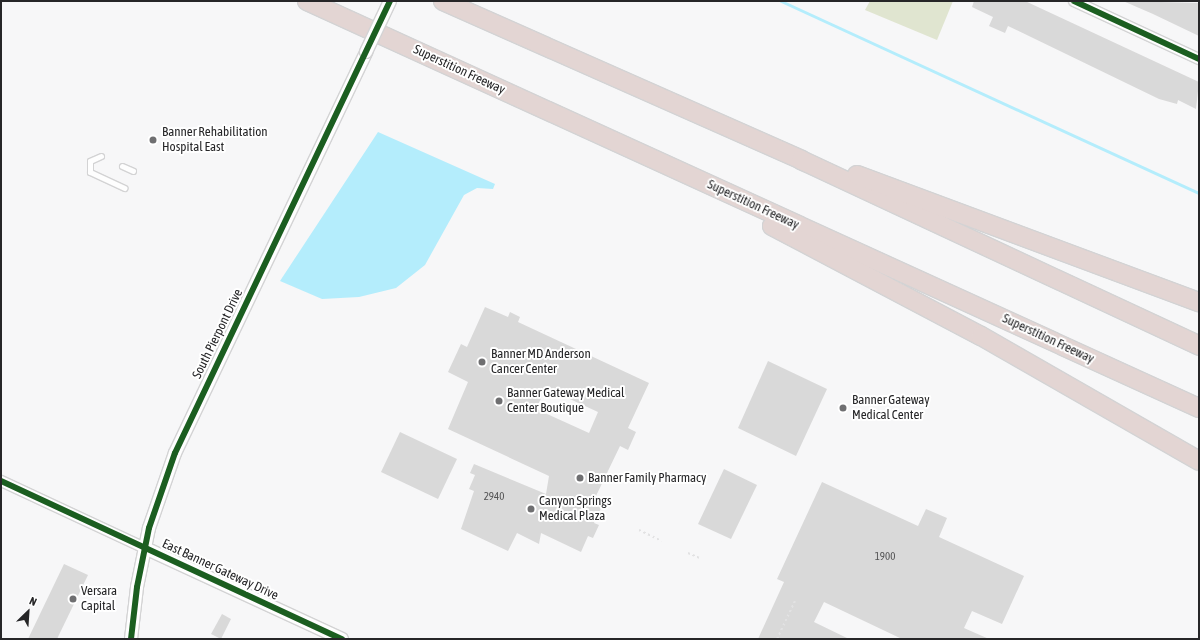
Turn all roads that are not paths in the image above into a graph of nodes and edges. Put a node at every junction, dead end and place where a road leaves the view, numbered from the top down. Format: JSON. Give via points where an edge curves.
{"nodes":[{"id":1,"x":308,"y":1,"type":"edge"},
{"id":2,"x":390,"y":1,"type":"edge"},
{"id":3,"x":443,"y":1,"type":"edge"},
{"id":4,"x":1074,"y":1,"type":"edge"},
{"id":5,"x":1199,"y":60,"type":"edge"},
{"id":6,"x":594,"y":132,"type":"junction"},
{"id":7,"x":101,"y":156,"type":"dead end"},
{"id":8,"x":801,"y":160,"type":"junction"},
{"id":9,"x":122,"y":166,"type":"dead end"},
{"id":10,"x":133,"y":171,"type":"dead end"},
{"id":11,"x":125,"y":188,"type":"dead end"},
{"id":12,"x":1199,"y":302,"type":"edge"},
{"id":13,"x":1199,"y":346,"type":"edge"},
{"id":14,"x":1199,"y":408,"type":"edge"},
{"id":15,"x":1199,"y":461,"type":"edge"},
{"id":16,"x":1,"y":481,"type":"edge"},
{"id":17,"x":145,"y":548,"type":"junction"},
{"id":18,"x":131,"y":639,"type":"edge"},
{"id":19,"x":342,"y":639,"type":"edge"}],
"edges":[{"from":1,"to":6,"type":"highway","name":"Superstition Freeway"},
{"from":2,"to":17,"type":"street","name":"South Pierpont Drive","bridge":true,"via":[[186,428]]},
{"from":3,"to":8,"type":"highway"},
{"from":4,"to":5,"type":"street"},
{"from":6,"to":14,"type":"highway","name":"Superstition Freeway"},
{"from":6,"to":15,"type":"highway","via":[[981,336]]},
{"from":7,"to":11,"type":"lane","via":[[90,161],[90,172]]},
{"from":8,"to":12,"type":"highway","via":[[824,163]]},
{"from":8,"to":13,"type":"highway"},
{"from":9,"to":10,"type":"lane"},
{"from":16,"to":17,"type":"street","name":"East Banner Gateway Drive"},
{"from":17,"to":18,"type":"street","name":"South Pierpont Drive"},
{"from":17,"to":19,"type":"street","name":"East Banner Gateway Drive"}]}
